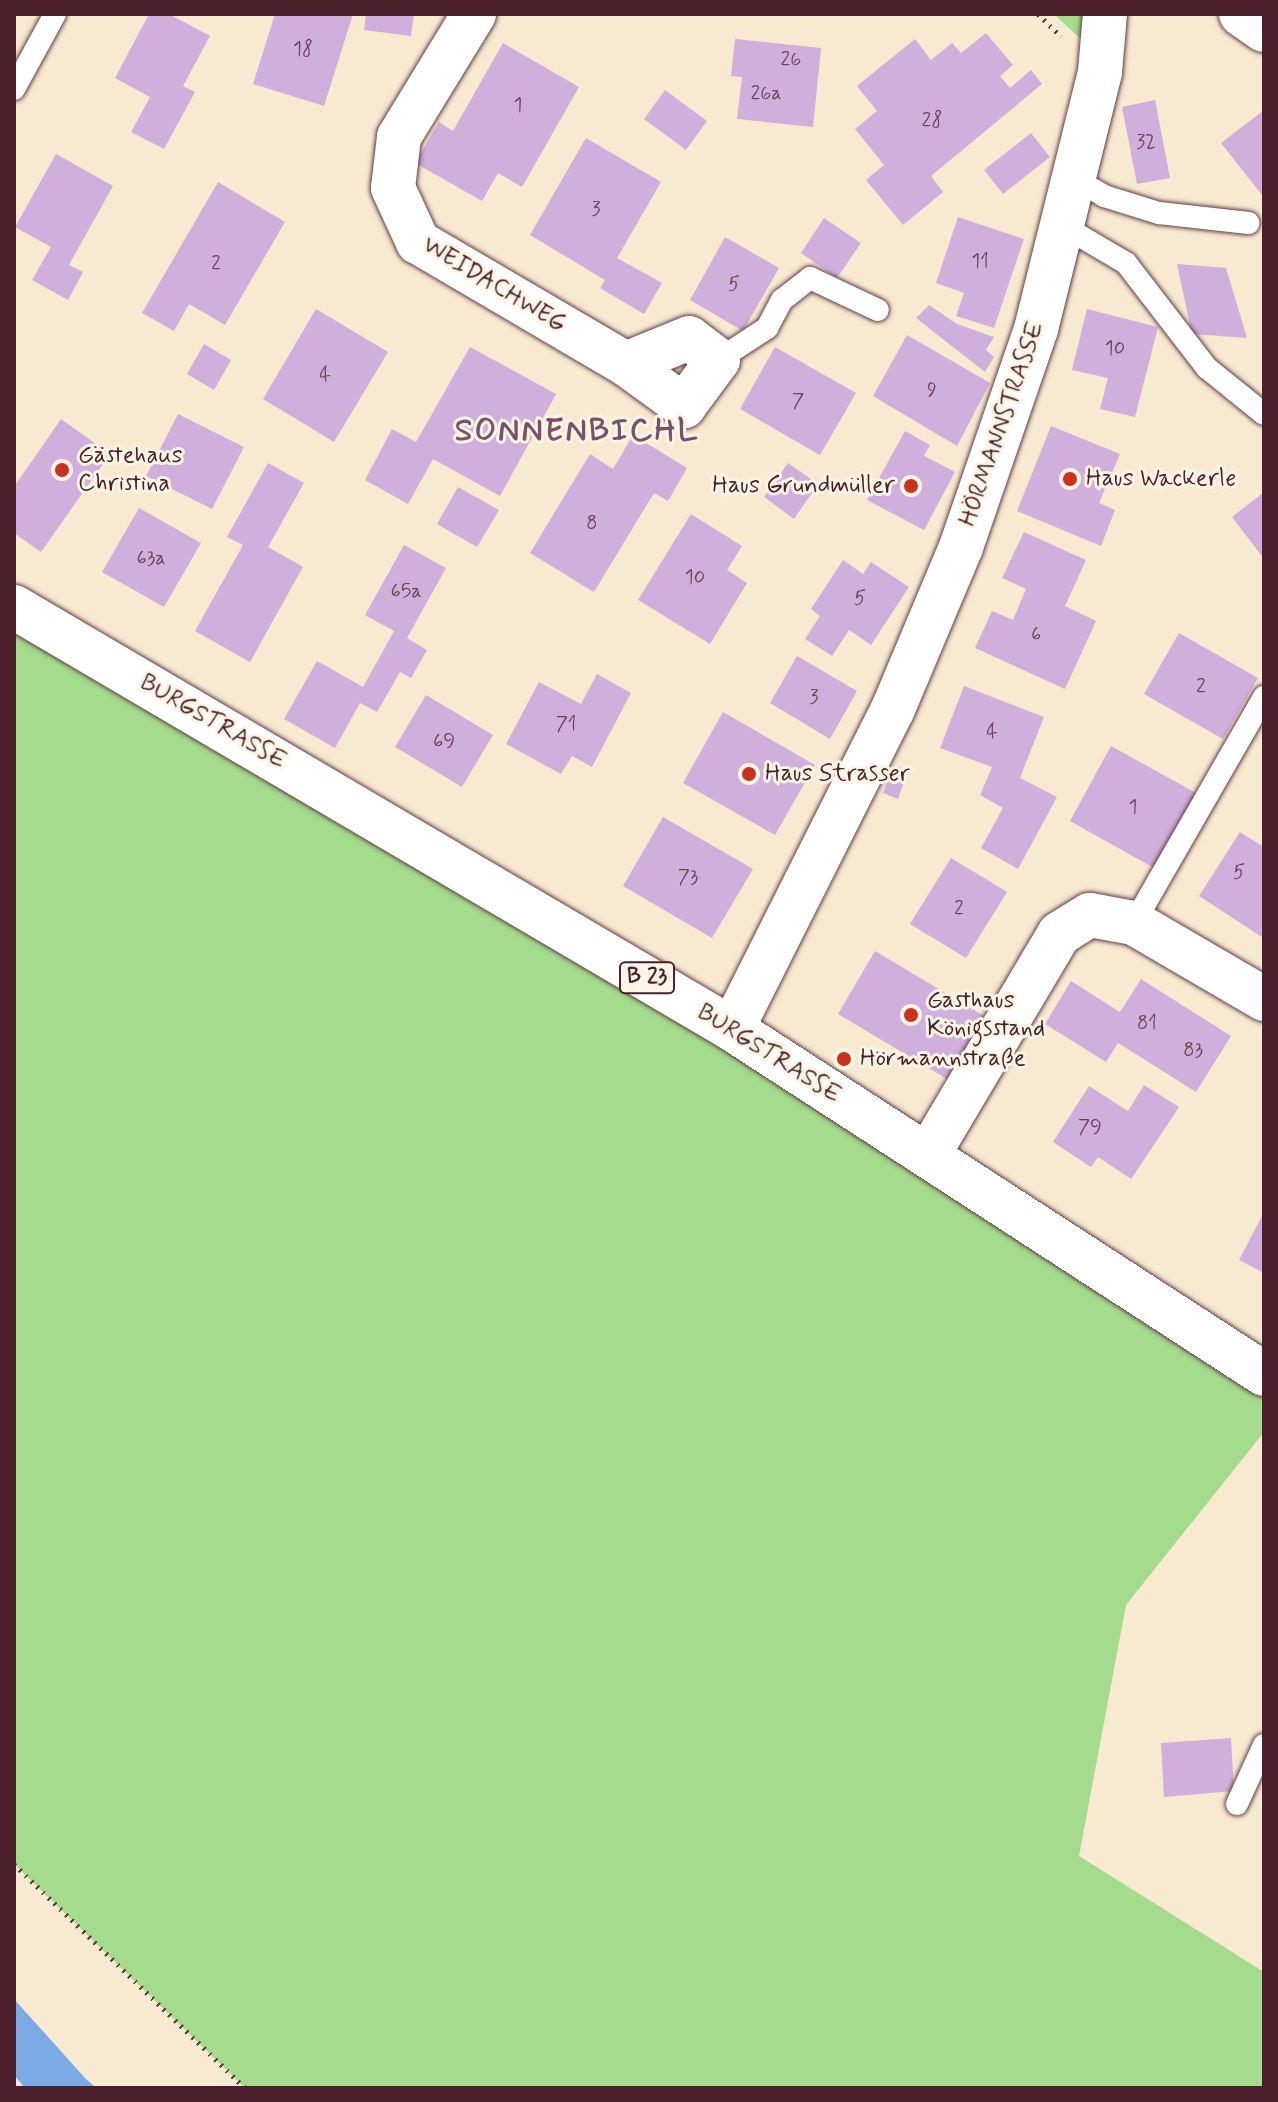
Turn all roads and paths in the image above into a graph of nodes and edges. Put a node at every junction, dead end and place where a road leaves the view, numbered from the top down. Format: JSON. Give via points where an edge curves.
{"nodes":[{"id":1,"x":55,"y":14,"type":"edge"},
{"id":2,"x":474,"y":14,"type":"edge"},
{"id":3,"x":1105,"y":14,"type":"edge"},
{"id":4,"x":1241,"y":14,"type":"edge"},
{"id":5,"x":1264,"y":30,"type":"edge"},
{"id":6,"x":14,"y":89,"type":"edge"},
{"id":7,"x":1075,"y":179,"type":"junction"},
{"id":8,"x":1248,"y":223,"type":"dead end"},
{"id":9,"x":1063,"y":226,"type":"junction"},
{"id":10,"x":878,"y":310,"type":"dead end"},
{"id":11,"x":718,"y":360,"type":"junction"},
{"id":12,"x":626,"y":364,"type":"junction"},
{"id":13,"x":1264,"y":414,"type":"edge"},
{"id":14,"x":14,"y":607,"type":"edge"},
{"id":15,"x":1264,"y":697,"type":"edge"},
{"id":16,"x":1134,"y":923,"type":"junction"},
{"id":17,"x":1261,"y":989,"type":"edge"},
{"id":18,"x":732,"y":1029,"type":"junction"},
{"id":19,"x":928,"y":1155,"type":"junction"},
{"id":20,"x":1264,"y":1374,"type":"edge"},
{"id":21,"x":1264,"y":1745,"type":"edge"},
{"id":22,"x":1237,"y":1804,"type":"dead end"},
{"id":23,"x":14,"y":1864,"type":"edge"},
{"id":24,"x":245,"y":2088,"type":"edge"}],
"edges":[{"from":1,"to":6,"type":"lane"},
{"from":2,"to":12,"type":"street","name":"WEIDACHWEG","via":[[399,137],[393,188],[418,242]]},
{"from":3,"to":7,"type":"street","name":"HÖRMANNSTRASSE","via":[[1108,31]]},
{"from":4,"to":5,"type":"street"},
{"from":7,"to":8,"type":"lane","via":[[1104,196],[1159,213]]},
{"from":7,"to":9,"type":"street","name":"HÖRMANNSTRASSE"},
{"from":9,"to":13,"type":"lane","via":[[1126,263],[1207,368]]},
{"from":9,"to":18,"type":"street","name":"HÖRMANNSTRASSE","via":[[1036,329],[961,547],[893,709]]},
{"from":10,"to":11,"type":"lane","via":[[810,278],[782,300],[767,328]]},
{"from":11,"to":12,"type":"street","via":[[689,338]]},
{"from":11,"to":12,"type":"street","name":"WEIDACHWEG","via":[[684,406]]},
{"from":14,"to":18,"type":"street","name":"BURGSTRASSE","number":"B 23"},
{"from":15,"to":16,"type":"lane"},
{"from":16,"to":17,"type":"street"},
{"from":16,"to":19,"type":"street","via":[[1090,915],[1059,934]]},
{"from":18,"to":19,"type":"street","name":"BURGSTRASSE","number":"B 23"},
{"from":19,"to":20,"type":"street","name":"BURGSTRASSE","number":"B 23"},
{"from":21,"to":22,"type":"lane"},
{"from":23,"to":24,"type":"path"}]}
